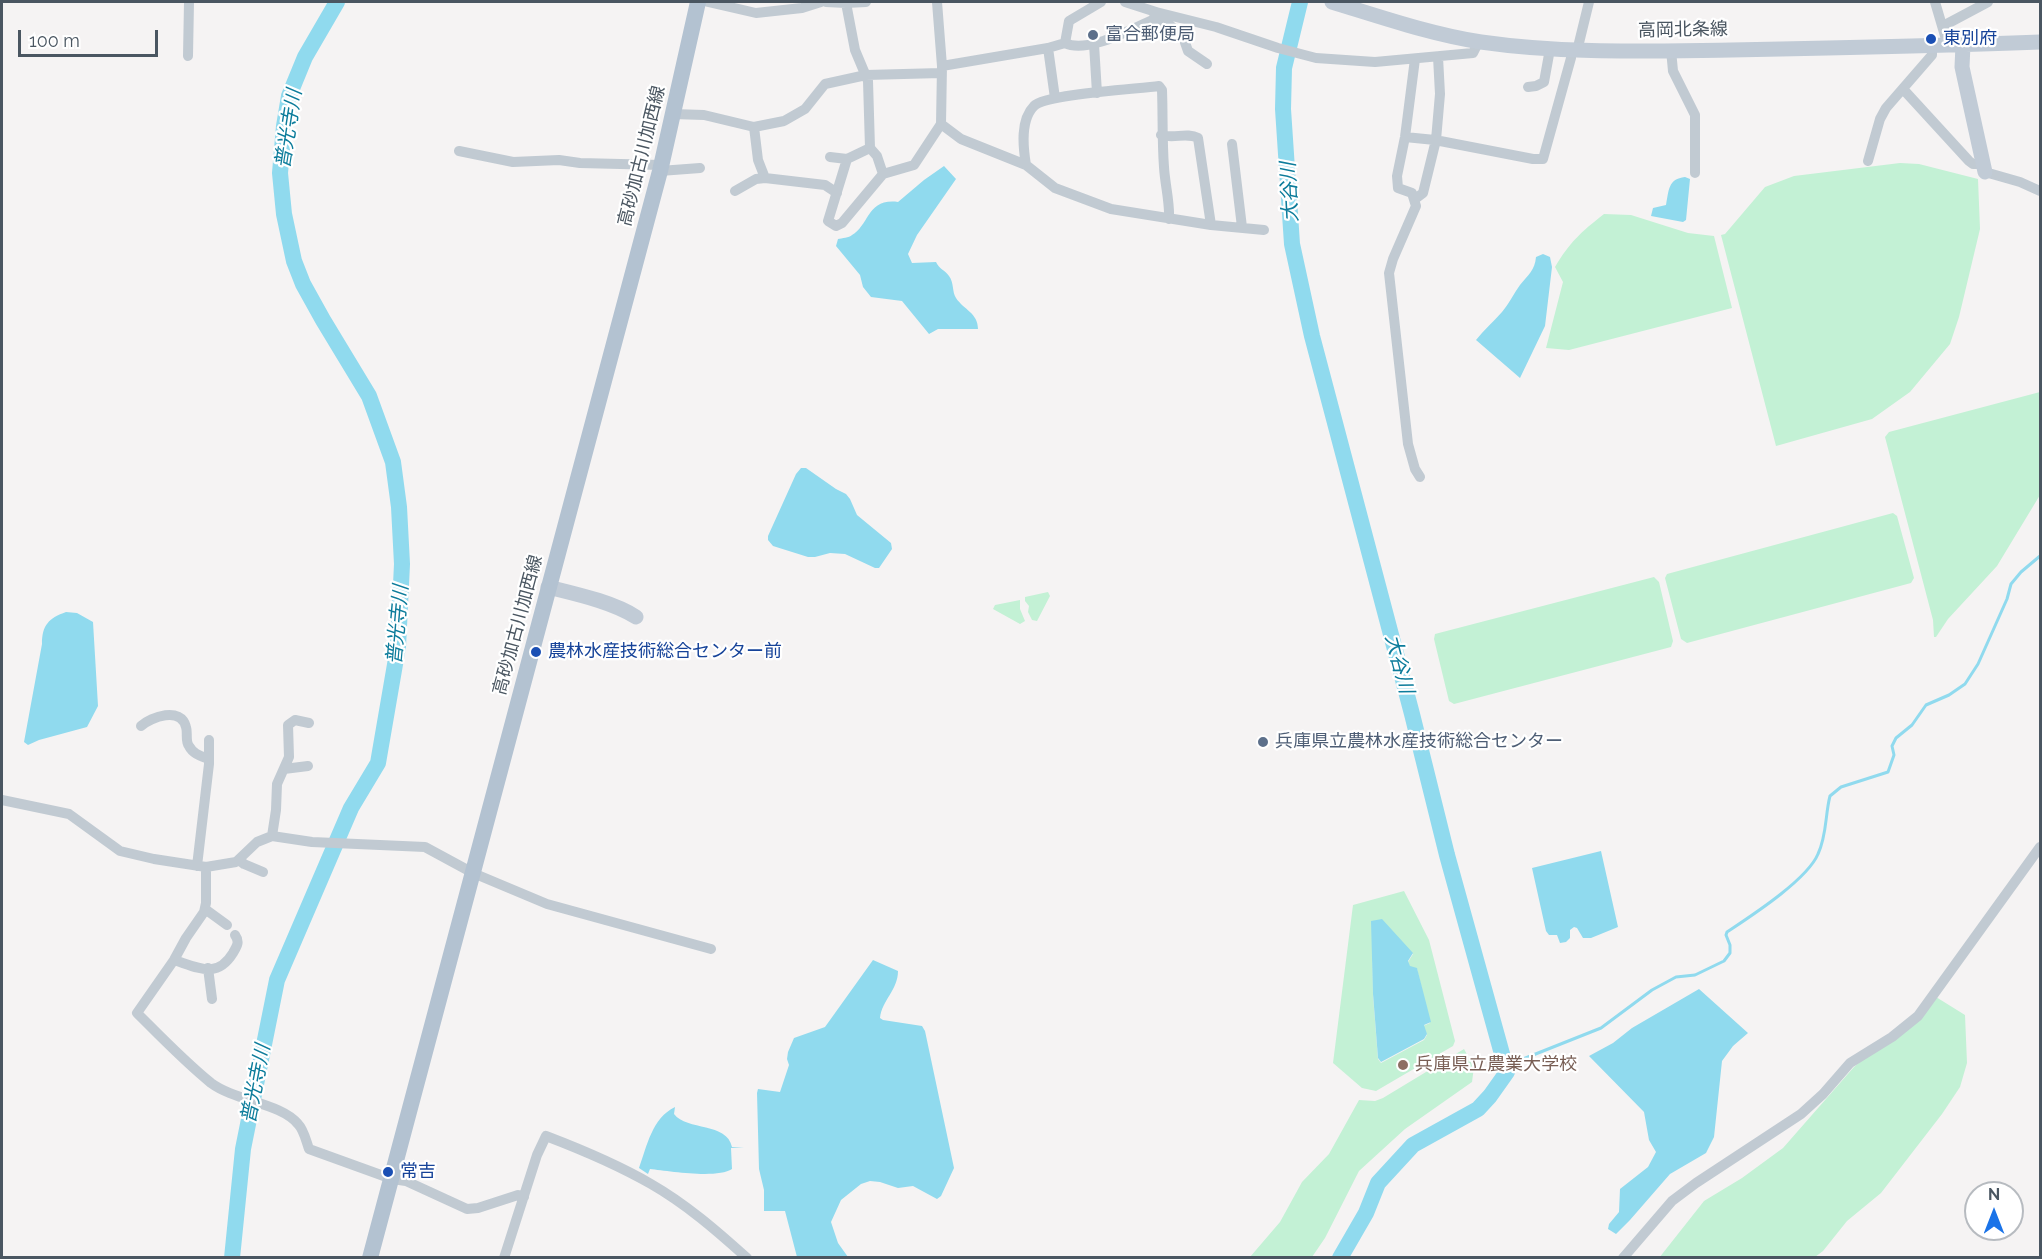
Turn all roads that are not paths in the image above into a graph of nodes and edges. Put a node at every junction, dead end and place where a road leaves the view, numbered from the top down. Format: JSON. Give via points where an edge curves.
{"nodes":[{"id":1,"x":189,"y":2,"type":"edge"},
{"id":2,"x":698,"y":2,"type":"edge"},
{"id":3,"x":708,"y":2,"type":"edge"},
{"id":4,"x":821,"y":2,"type":"edge"},
{"id":5,"x":826,"y":2,"type":"edge"},
{"id":6,"x":866,"y":2,"type":"edge"},
{"id":7,"x":937,"y":2,"type":"edge"},
{"id":8,"x":1101,"y":2,"type":"edge"},
{"id":9,"x":1125,"y":2,"type":"edge"},
{"id":10,"x":1589,"y":2,"type":"edge"},
{"id":11,"x":1935,"y":2,"type":"edge"},
{"id":12,"x":1988,"y":2,"type":"edge"},
{"id":13,"x":846,"y":3,"type":"junction"},
{"id":14,"x":1340,"y":3,"type":"edge"},
{"id":15,"x":1154,"y":16,"type":"junction"},
{"id":16,"x":1942,"y":26,"type":"junction"},
{"id":17,"x":1479,"y":41,"type":"junction"},
{"id":18,"x":2040,"y":42,"type":"edge"},
{"id":19,"x":1065,"y":43,"type":"junction"},
{"id":20,"x":1094,"y":44,"type":"junction"},
{"id":21,"x":1948,"y":46,"type":"junction"},
{"id":22,"x":1048,"y":48,"type":"junction"},
{"id":23,"x":1550,"y":49,"type":"junction"},
{"id":24,"x":1574,"y":50,"type":"junction"},
{"id":25,"x":1671,"y":50,"type":"junction"},
{"id":26,"x":188,"y":56,"type":"dead end"},
{"id":27,"x":1438,"y":57,"type":"junction"},
{"id":28,"x":1415,"y":59,"type":"junction"},
{"id":29,"x":1207,"y":64,"type":"dead end"},
{"id":30,"x":941,"y":70,"type":"junction"},
{"id":31,"x":866,"y":75,"type":"junction"},
{"id":32,"x":1528,"y":87,"type":"dead end"},
{"id":33,"x":1902,"y":89,"type":"junction"},
{"id":34,"x":1097,"y":93,"type":"junction"},
{"id":35,"x":1055,"y":98,"type":"junction"},
{"id":36,"x":673,"y":114,"type":"junction"},
{"id":37,"x":941,"y":124,"type":"junction"},
{"id":38,"x":754,"y":127,"type":"junction"},
{"id":39,"x":1161,"y":135,"type":"junction"},
{"id":40,"x":1405,"y":137,"type":"junction"},
{"id":41,"x":1436,"y":140,"type":"junction"},
{"id":42,"x":1232,"y":144,"type":"dead end"},
{"id":43,"x":870,"y":148,"type":"junction"},
{"id":44,"x":459,"y":151,"type":"dead end"},
{"id":45,"x":830,"y":157,"type":"dead end"},
{"id":46,"x":847,"y":159,"type":"junction"},
{"id":47,"x":1868,"y":161,"type":"dead end"},
{"id":48,"x":1026,"y":165,"type":"junction"},
{"id":49,"x":660,"y":168,"type":"junction"},
{"id":50,"x":700,"y":168,"type":"dead end"},
{"id":51,"x":1984,"y":168,"type":"junction"},
{"id":52,"x":1695,"y":173,"type":"dead end"},
{"id":53,"x":883,"y":174,"type":"junction"},
{"id":54,"x":765,"y":178,"type":"junction"},
{"id":55,"x":735,"y":191,"type":"dead end"},
{"id":56,"x":2040,"y":191,"type":"edge"},
{"id":57,"x":837,"y":194,"type":"junction"},
{"id":58,"x":1415,"y":199,"type":"junction"},
{"id":59,"x":1169,"y":219,"type":"junction"},
{"id":60,"x":1211,"y":225,"type":"junction"},
{"id":61,"x":1242,"y":227,"type":"junction"},
{"id":62,"x":1264,"y":230,"type":"dead end"},
{"id":63,"x":1419,"y":477,"type":"dead end"},
{"id":64,"x":548,"y":587,"type":"junction"},
{"id":65,"x":636,"y":617,"type":"dead end"},
{"id":66,"x":309,"y":723,"type":"dead end"},
{"id":67,"x":141,"y":726,"type":"dead end"},
{"id":68,"x":209,"y":740,"type":"dead end"},
{"id":69,"x":209,"y":759,"type":"junction"},
{"id":70,"x":308,"y":766,"type":"dead end"},
{"id":71,"x":284,"y":769,"type":"junction"},
{"id":72,"x":2,"y":800,"type":"edge"},
{"id":73,"x":272,"y":836,"type":"junction"},
{"id":74,"x":2040,"y":847,"type":"edge"},
{"id":75,"x":239,"y":860,"type":"junction"},
{"id":76,"x":201,"y":866,"type":"junction"},
{"id":77,"x":263,"y":872,"type":"dead end"},
{"id":78,"x":473,"y":873,"type":"junction"},
{"id":79,"x":204,"y":909,"type":"junction"},
{"id":80,"x":227,"y":925,"type":"dead end"},
{"id":81,"x":236,"y":935,"type":"dead end"},
{"id":82,"x":711,"y":949,"type":"dead end"},
{"id":83,"x":174,"y":960,"type":"junction"},
{"id":84,"x":208,"y":968,"type":"junction"},
{"id":85,"x":212,"y":999,"type":"dead end"},
{"id":86,"x":392,"y":1179,"type":"junction"},
{"id":87,"x":524,"y":1197,"type":"junction"},
{"id":88,"x":370,"y":1257,"type":"edge"},
{"id":89,"x":504,"y":1257,"type":"edge"},
{"id":90,"x":747,"y":1257,"type":"edge"},
{"id":91,"x":1623,"y":1257,"type":"edge"}],
"edges":[{"from":1,"to":26,"type":"street"},
{"from":2,"to":36,"type":"main road","name":"高砂加古川加西線"},
{"from":3,"to":4,"type":"street","via":[[756,13]]},
{"from":5,"to":13,"type":"street"},
{"from":6,"to":13,"type":"street"},
{"from":7,"to":30,"type":"street"},
{"from":8,"to":19,"type":"street","via":[[1069,21]]},
{"from":9,"to":15,"type":"street"},
{"from":10,"to":24,"type":"street"},
{"from":11,"to":16,"type":"street"},
{"from":12,"to":16,"type":"street"},
{"from":13,"to":31,"type":"street","via":[[855,50]]},
{"from":14,"to":17,"type":"main road","name":"高岡北条線","via":[[1419,28]]},
{"from":15,"to":20,"type":"street"},
{"from":15,"to":28,"type":"street","via":[[1216,27],[1316,58],[1376,62]]},
{"from":15,"to":29,"type":"street","via":[[1182,34],[1188,51]]},
{"from":16,"to":21,"type":"street"},
{"from":17,"to":23,"type":"main road","name":"高岡北条線"},
{"from":17,"to":27,"type":"street","via":[[1473,53]]},
{"from":18,"to":21,"type":"main road","name":"高岡北条線"},
{"from":19,"to":20,"type":"street"},
{"from":19,"to":22,"type":"street"},
{"from":20,"to":34,"type":"street"},
{"from":21,"to":25,"type":"main road","name":"高岡北条線"},
{"from":21,"to":33,"type":"street","via":[[1932,55]]},
{"from":21,"to":51,"type":"main road","via":[[1962,67]]},
{"from":22,"to":30,"type":"street"},
{"from":22,"to":35,"type":"street"},
{"from":23,"to":24,"type":"main road","name":"高岡北条線"},
{"from":23,"to":32,"type":"street","via":[[1544,82]]},
{"from":24,"to":25,"type":"main road","name":"高岡北条線"},
{"from":24,"to":41,"type":"street","via":[[1543,159]]},
{"from":25,"to":52,"type":"street","via":[[1673,71],[1695,115]]},
{"from":27,"to":28,"type":"street"},
{"from":27,"to":41,"type":"street"},
{"from":28,"to":40,"type":"street"},
{"from":30,"to":31,"type":"street"},
{"from":30,"to":37,"type":"street"},
{"from":31,"to":38,"type":"street","via":[[825,84],[805,109],[784,121]]},
{"from":31,"to":43,"type":"street"},
{"from":33,"to":47,"type":"street","via":[[1886,108]]},
{"from":33,"to":51,"type":"street","via":[[1973,164]]},
{"from":34,"to":35,"type":"street"},
{"from":34,"to":39,"type":"street","via":[[1159,86]]},
{"from":35,"to":48,"type":"street","via":[[1035,104],[1028,114],[1023,146]]},
{"from":36,"to":38,"type":"street","via":[[704,115]]},
{"from":36,"to":49,"type":"main road","name":"高砂加古川加西線"},
{"from":37,"to":48,"type":"street","via":[[961,139]]},
{"from":37,"to":53,"type":"street","via":[[914,165]]},
{"from":38,"to":54,"type":"street","via":[[758,160]]},
{"from":39,"to":59,"type":"street"},
{"from":39,"to":60,"type":"street","via":[[1170,138],[1192,134],[1198,138]]},
{"from":40,"to":41,"type":"street"},
{"from":40,"to":58,"type":"street","via":[[1398,188]]},
{"from":41,"to":58,"type":"street","via":[[1423,193]]},
{"from":42,"to":61,"type":"street"},
{"from":43,"to":46,"type":"street"},
{"from":43,"to":53,"type":"street"},
{"from":44,"to":49,"type":"street","via":[[513,162],[560,160]]},
{"from":45,"to":46,"type":"street"},
{"from":46,"to":57,"type":"street"},
{"from":48,"to":59,"type":"street","via":[[1055,188],[1111,209]]},
{"from":49,"to":50,"type":"street"},
{"from":49,"to":64,"type":"main road","name":"高砂加古川加西線"},
{"from":51,"to":56,"type":"street"},
{"from":53,"to":57,"type":"street","via":[[836,226],[828,221]]},
{"from":54,"to":55,"type":"street"},
{"from":54,"to":57,"type":"street","via":[[825,185]]},
{"from":58,"to":63,"type":"street","via":[[1416,206],[1389,273],[1408,444]]},
{"from":59,"to":60,"type":"street"},
{"from":60,"to":61,"type":"street"},
{"from":61,"to":62,"type":"street"},
{"from":64,"to":65,"type":"main road"},
{"from":64,"to":78,"type":"main road","name":"高砂加古川加西線"},
{"from":66,"to":71,"type":"street","via":[[295,720],[288,725],[289,757]]},
{"from":67,"to":69,"type":"street","via":[[160,716],[180,718],[186,726],[188,745],[196,754]]},
{"from":68,"to":69,"type":"street"},
{"from":69,"to":76,"type":"street"},
{"from":70,"to":71,"type":"street"},
{"from":71,"to":73,"type":"street","via":[[277,784]]},
{"from":72,"to":76,"type":"street","via":[[69,814],[120,851]]},
{"from":73,"to":75,"type":"street","via":[[257,842]]},
{"from":73,"to":78,"type":"street","via":[[425,847]]},
{"from":74,"to":91,"type":"street","via":[[1918,1016],[1850,1064],[1801,1114],[1672,1201]]},
{"from":75,"to":76,"type":"street"},
{"from":75,"to":77,"type":"street"},
{"from":76,"to":79,"type":"street"},
{"from":78,"to":82,"type":"street","via":[[547,904]]},
{"from":78,"to":86,"type":"main road","name":"高砂加古川加西線"},
{"from":79,"to":80,"type":"street"},
{"from":79,"to":83,"type":"street"},
{"from":81,"to":84,"type":"street","via":[[238,944],[226,964]]},
{"from":83,"to":84,"type":"street"},
{"from":83,"to":86,"type":"street","via":[[137,1014],[213,1085],[290,1116],[300,1125],[309,1149]]},
{"from":84,"to":85,"type":"street"},
{"from":86,"to":87,"type":"street","via":[[406,1181],[467,1209],[518,1195]]},
{"from":86,"to":88,"type":"main road","name":"高砂加古川加西線"},
{"from":87,"to":89,"type":"street"},
{"from":87,"to":90,"type":"street","via":[[546,1136],[652,1184],[708,1223]]}]}
